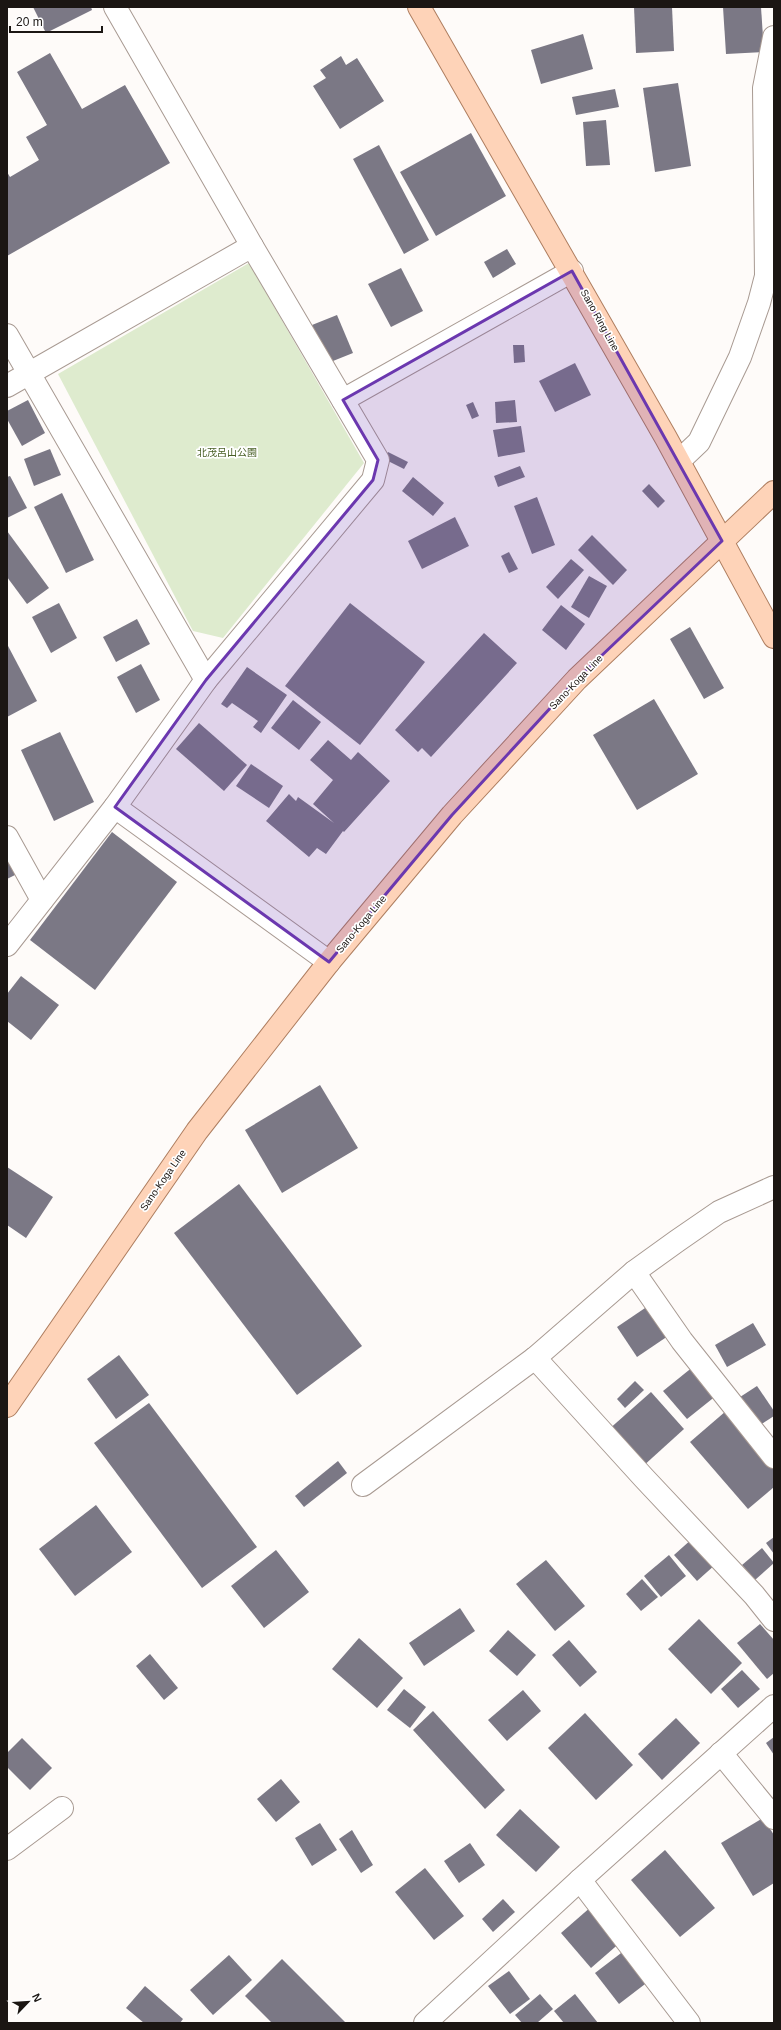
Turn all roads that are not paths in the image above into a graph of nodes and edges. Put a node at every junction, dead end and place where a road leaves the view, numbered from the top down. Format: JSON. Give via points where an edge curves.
{"nodes":[{"id":1,"x":115,"y":7,"type":"edge"},
{"id":2,"x":419,"y":7,"type":"edge"},
{"id":3,"x":774,"y":37,"type":"edge"},
{"id":4,"x":252,"y":246,"type":"junction"},
{"id":5,"x":769,"y":251,"type":"edge"},
{"id":6,"x":572,"y":271,"type":"junction"},
{"id":7,"x":7,"y":334,"type":"edge"},
{"id":8,"x":29,"y":373,"type":"junction"},
{"id":9,"x":7,"y":386,"type":"edge"},
{"id":10,"x":342,"y":400,"type":"junction"},
{"id":11,"x":679,"y":461,"type":"junction"},
{"id":12,"x":774,"y":492,"type":"edge"},
{"id":13,"x":722,"y":541,"type":"junction"},
{"id":14,"x":774,"y":637,"type":"edge"},
{"id":15,"x":206,"y":680,"type":"junction"},
{"id":16,"x":115,"y":808,"type":"junction"},
{"id":17,"x":7,"y":837,"type":"edge"},
{"id":18,"x":42,"y":900,"type":"junction"},
{"id":19,"x":7,"y":945,"type":"edge"},
{"id":20,"x":328,"y":962,"type":"junction"},
{"id":21,"x":774,"y":1187,"type":"edge"},
{"id":22,"x":634,"y":1272,"type":"junction"},
{"id":23,"x":535,"y":1358,"type":"junction"},
{"id":24,"x":7,"y":1406,"type":"edge"},
{"id":25,"x":774,"y":1457,"type":"edge"},
{"id":26,"x":363,"y":1485,"type":"dead end"},
{"id":27,"x":774,"y":1620,"type":"edge"},
{"id":28,"x":774,"y":1706,"type":"edge"},
{"id":29,"x":721,"y":1753,"type":"junction"},
{"id":30,"x":62,"y":1808,"type":"dead end"},
{"id":31,"x":774,"y":1818,"type":"edge"},
{"id":32,"x":7,"y":1849,"type":"edge"},
{"id":33,"x":580,"y":1880,"type":"junction"},
{"id":34,"x":425,"y":2023,"type":"edge"},
{"id":35,"x":689,"y":2023,"type":"edge"}],
"edges":[{"from":1,"to":4,"type":"street"},
{"from":2,"to":6,"type":"main road","name":"Sano Ring Line"},
{"from":3,"to":5,"type":"street","via":[[764,88]]},
{"from":4,"to":8,"type":"street"},
{"from":4,"to":10,"type":"street"},
{"from":5,"to":11,"type":"street","via":[[759,303],[740,357],[699,442]]},
{"from":6,"to":10,"type":"street"},
{"from":6,"to":11,"type":"main road","name":"Sano Ring Line"},
{"from":7,"to":8,"type":"street"},
{"from":8,"to":9,"type":"street"},
{"from":8,"to":15,"type":"street"},
{"from":10,"to":15,"type":"street","via":[[378,460],[373,480]]},
{"from":11,"to":13,"type":"main road","name":"Sano Ring Line"},
{"from":12,"to":13,"type":"main road","name":"Sano-Koga Line"},
{"from":13,"to":14,"type":"main road","name":"Sano Ring Line"},
{"from":13,"to":20,"type":"main road","name":"Sano-Koga Line","via":[[577,679],[452,815]]},
{"from":15,"to":16,"type":"street"},
{"from":16,"to":18,"type":"street"},
{"from":16,"to":20,"type":"street"},
{"from":17,"to":18,"type":"street"},
{"from":18,"to":19,"type":"street"},
{"from":20,"to":24,"type":"main road","name":"Sano-Koga Line","via":[[197,1132]]},
{"from":21,"to":22,"type":"street","via":[[719,1212]]},
{"from":22,"to":23,"type":"street"},
{"from":22,"to":25,"type":"street","via":[[682,1341]]},
{"from":23,"to":26,"type":"street"},
{"from":23,"to":27,"type":"street","via":[[754,1595]]},
{"from":28,"to":29,"type":"street"},
{"from":29,"to":31,"type":"street"},
{"from":29,"to":33,"type":"street"},
{"from":30,"to":32,"type":"street"},
{"from":33,"to":34,"type":"street"},
{"from":33,"to":35,"type":"street"}]}
